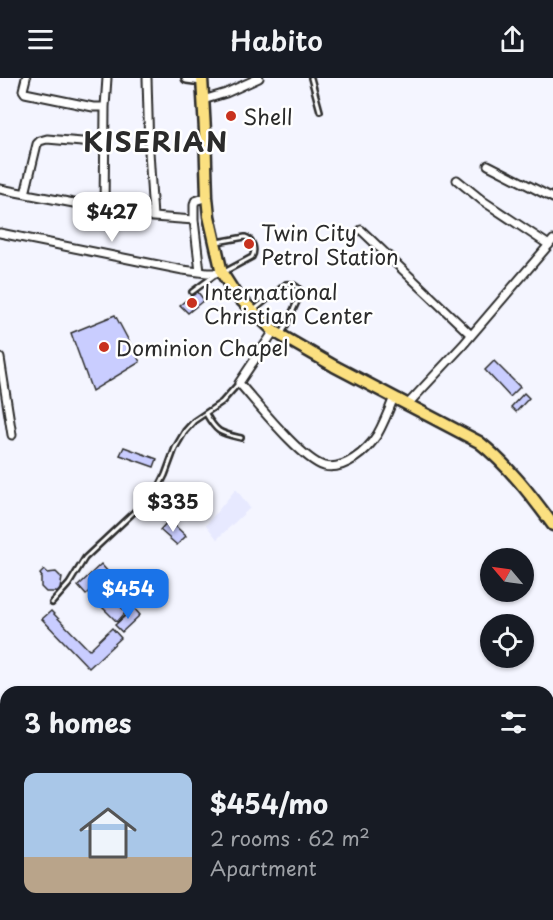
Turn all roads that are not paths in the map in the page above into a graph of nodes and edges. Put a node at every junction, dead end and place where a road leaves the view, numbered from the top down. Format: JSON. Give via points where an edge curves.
{"nodes":[{"id":1,"x":26,"y":78,"type":"edge"},
{"id":2,"x":107,"y":78,"type":"edge"},
{"id":3,"x":147,"y":78,"type":"edge"},
{"id":4,"x":187,"y":78,"type":"edge"},
{"id":5,"x":259,"y":78,"type":"edge"},
{"id":6,"x":311,"y":78,"type":"edge"},
{"id":7,"x":202,"y":79,"type":"edge"},
{"id":8,"x":203,"y":100,"type":"junction"},
{"id":9,"x":105,"y":107,"type":"junction"},
{"id":10,"x":320,"y":111,"type":"dead end"},
{"id":11,"x":105,"y":144,"type":"junction"},
{"id":12,"x":488,"y":165,"type":"dead end"},
{"id":13,"x":457,"y":180,"type":"dead end"},
{"id":14,"x":0,"y":189,"type":"edge"},
{"id":15,"x":25,"y":194,"type":"junction"},
{"id":16,"x":207,"y":197,"type":"junction"},
{"id":17,"x":553,"y":198,"type":"edge"},
{"id":18,"x":104,"y":209,"type":"junction"},
{"id":19,"x":153,"y":218,"type":"junction"},
{"id":20,"x":194,"y":220,"type":"junction"},
{"id":21,"x":361,"y":230,"type":"dead end"},
{"id":22,"x":0,"y":232,"type":"edge"},
{"id":23,"x":215,"y":242,"type":"junction"},
{"id":24,"x":551,"y":243,"type":"edge"},
{"id":25,"x":200,"y":272,"type":"junction"},
{"id":26,"x":219,"y":273,"type":"junction"},
{"id":27,"x":192,"y":292,"type":"dead end"},
{"id":28,"x":253,"y":311,"type":"junction"},
{"id":29,"x":278,"y":333,"type":"junction"},
{"id":30,"x":471,"y":335,"type":"junction"},
{"id":31,"x":0,"y":358,"type":"edge"},
{"id":32,"x":239,"y":383,"type":"junction"},
{"id":33,"x":394,"y":398,"type":"junction"},
{"id":34,"x":407,"y":405,"type":"junction"},
{"id":35,"x":206,"y":414,"type":"junction"},
{"id":36,"x":12,"y":435,"type":"dead end"},
{"id":37,"x":241,"y":438,"type":"dead end"},
{"id":38,"x":553,"y":525,"type":"edge"},
{"id":39,"x":52,"y":603,"type":"dead end"}],
"edges":[{"from":1,"to":9,"type":"street","via":[[25,93]]},
{"from":2,"to":9,"type":"street"},
{"from":3,"to":19,"type":"street"},
{"from":4,"to":7,"type":"main road"},
{"from":5,"to":8,"type":"street"},
{"from":6,"to":10,"type":"lane"},
{"from":7,"to":8,"type":"highway"},
{"from":8,"to":16,"type":"highway"},
{"from":9,"to":11,"type":"street"},
{"from":11,"to":15,"type":"street","via":[[40,141]]},
{"from":11,"to":18,"type":"street"},
{"from":12,"to":17,"type":"street"},
{"from":13,"to":24,"type":"street","via":[[491,207]]},
{"from":14,"to":15,"type":"street"},
{"from":15,"to":18,"type":"street"},
{"from":16,"to":20,"type":"street","via":[[194,203]]},
{"from":16,"to":23,"type":"highway"},
{"from":18,"to":19,"type":"street"},
{"from":19,"to":20,"type":"street"},
{"from":20,"to":25,"type":"street"},
{"from":21,"to":30,"type":"street"},
{"from":22,"to":25,"type":"street"},
{"from":23,"to":26,"type":"highway"},
{"from":23,"to":26,"type":"lane","via":[[246,237],[254,251],[252,257]]},
{"from":24,"to":30,"type":"street"},
{"from":25,"to":26,"type":"street"},
{"from":26,"to":27,"type":"lane"},
{"from":26,"to":28,"type":"highway"},
{"from":28,"to":29,"type":"highway"},
{"from":28,"to":29,"type":"lane","via":[[286,284],[297,287],[301,293]]},
{"from":29,"to":32,"type":"street"},
{"from":29,"to":33,"type":"highway"},
{"from":30,"to":34,"type":"street"},
{"from":31,"to":36,"type":"street"},
{"from":32,"to":33,"type":"street","via":[[309,457],[334,467],[348,463],[375,438]]},
{"from":32,"to":35,"type":"lane"},
{"from":33,"to":34,"type":"highway"},
{"from":34,"to":38,"type":"highway","via":[[479,442]]},
{"from":35,"to":37,"type":"lane","via":[[220,433]]},
{"from":35,"to":39,"type":"lane","via":[[185,431],[160,485],[85,558]]}]}
